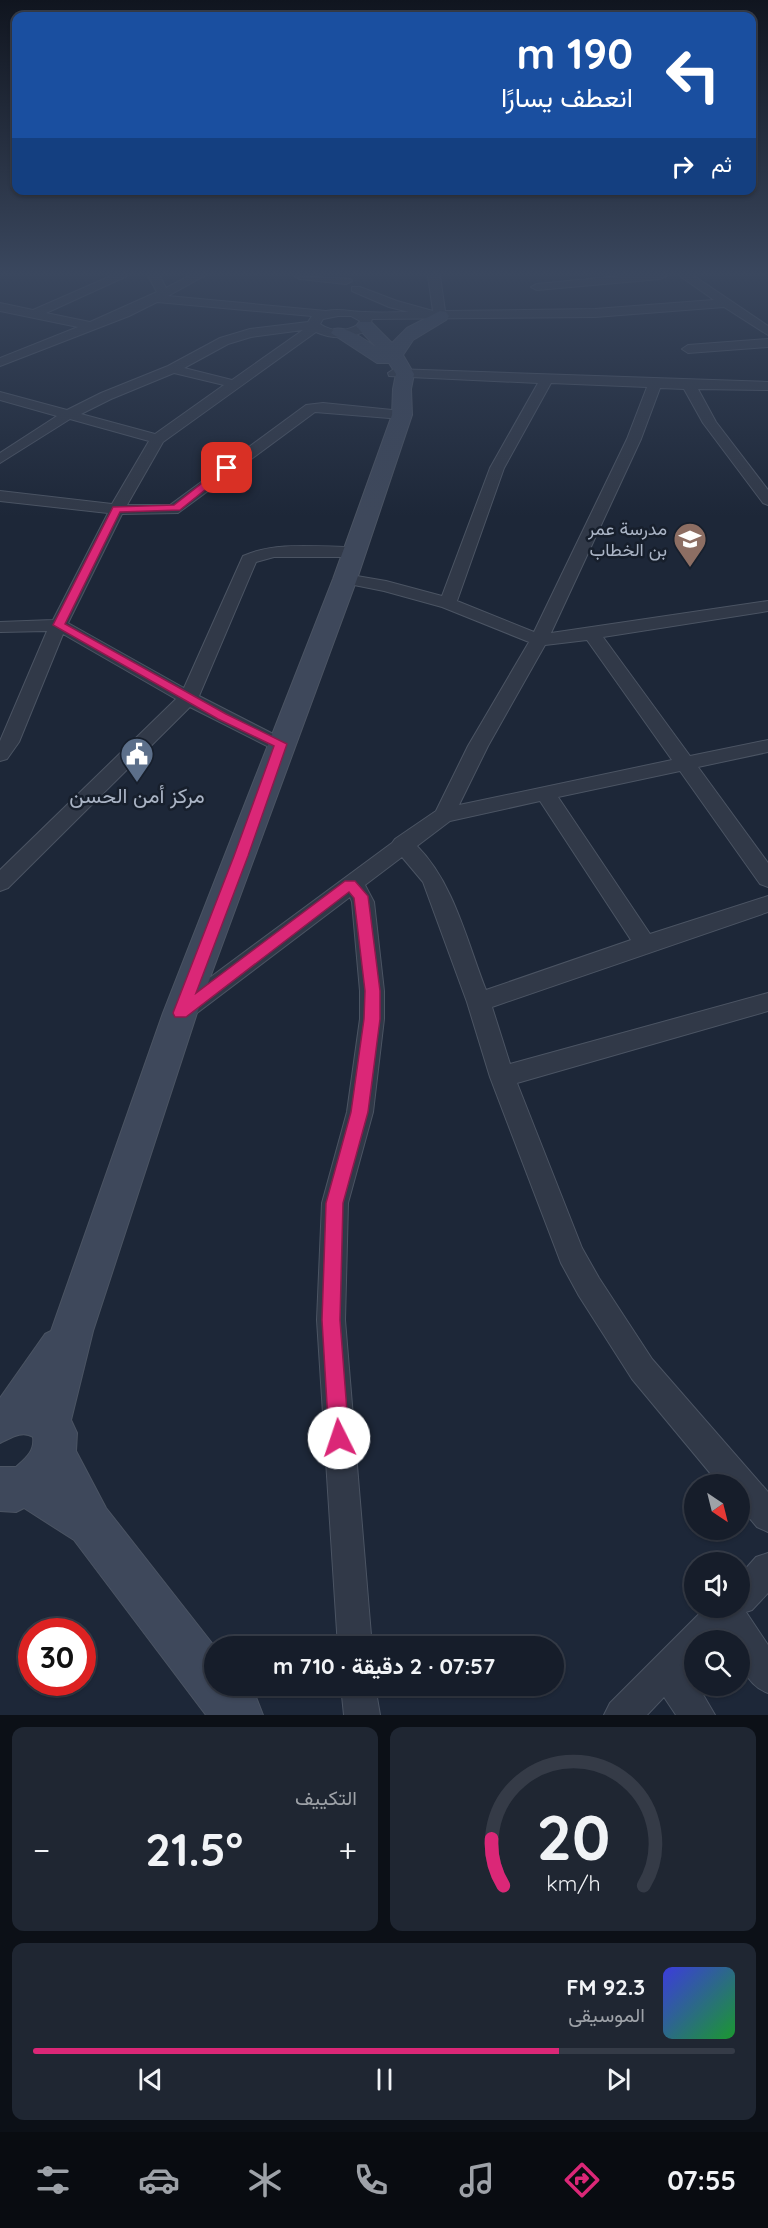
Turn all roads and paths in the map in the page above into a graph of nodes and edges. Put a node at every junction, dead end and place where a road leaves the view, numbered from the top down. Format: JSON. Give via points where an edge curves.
{"nodes":[{"id":1,"x":15,"y":356,"type":"edge"},
{"id":2,"x":196,"y":356,"type":"edge"},
{"id":3,"x":275,"y":356,"type":"edge"},
{"id":4,"x":378,"y":356,"type":"edge"},
{"id":5,"x":385,"y":356,"type":"edge"},
{"id":6,"x":397,"y":356,"type":"edge"},
{"id":7,"x":0,"y":362,"type":"edge"},
{"id":8,"x":173,"y":369,"type":"junction"},
{"id":9,"x":548,"y":378,"type":"junction"},
{"id":10,"x":400,"y":381,"type":"junction"},
{"id":11,"x":234,"y":384,"type":"junction"},
{"id":12,"x":655,"y":384,"type":"junction"},
{"id":13,"x":689,"y":385,"type":"junction"},
{"id":14,"x":768,"y":386,"type":"edge"},
{"id":15,"x":0,"y":396,"type":"edge"},
{"id":16,"x":66,"y":416,"type":"junction"},
{"id":17,"x":157,"y":439,"type":"junction"},
{"id":18,"x":0,"y":459,"type":"edge"},
{"id":19,"x":0,"y":496,"type":"edge"},
{"id":20,"x":768,"y":500,"type":"edge"},
{"id":21,"x":117,"y":509,"type":"junction"},
{"id":22,"x":350,"y":566,"type":"junction"},
{"id":23,"x":448,"y":603,"type":"junction"},
{"id":24,"x":768,"y":606,"type":"edge"},
{"id":25,"x":59,"y":625,"type":"junction"},
{"id":26,"x":0,"y":627,"type":"edge"},
{"id":27,"x":592,"y":634,"type":"junction"},
{"id":28,"x":539,"y":639,"type":"junction"},
{"id":29,"x":189,"y":697,"type":"junction"},
{"id":30,"x":280,"y":744,"type":"junction"},
{"id":31,"x":768,"y":746,"type":"edge"},
{"id":32,"x":0,"y":755,"type":"edge"},
{"id":33,"x":684,"y":763,"type":"junction"},
{"id":34,"x":544,"y":792,"type":"junction"},
{"id":35,"x":444,"y":815,"type":"junction"},
{"id":36,"x":402,"y":844,"type":"junction"},
{"id":37,"x":768,"y":879,"type":"edge"},
{"id":38,"x":0,"y":883,"type":"edge"},
{"id":39,"x":350,"y":884,"type":"junction"},
{"id":40,"x":768,"y":904,"type":"edge"},
{"id":41,"x":645,"y":944,"type":"junction"},
{"id":42,"x":479,"y":1002,"type":"junction"},
{"id":43,"x":768,"y":1002,"type":"edge"},
{"id":44,"x":180,"y":1013,"type":"junction"},
{"id":45,"x":502,"y":1077,"type":"junction"},
{"id":46,"x":25,"y":1447,"type":"edge"},
{"id":47,"x":768,"y":1516,"type":"edge"},
{"id":48,"x":768,"y":1569,"type":"edge"},
{"id":49,"x":750,"y":1588,"type":"edge"},
{"id":50,"x":720,"y":1618,"type":"edge"},
{"id":51,"x":738,"y":1618,"type":"edge"},
{"id":52,"x":707,"y":1630,"type":"edge"},
{"id":53,"x":354,"y":1636,"type":"edge"},
{"id":54,"x":684,"y":1653,"type":"edge"},
{"id":55,"x":666,"y":1670,"type":"junction"},
{"id":56,"x":204,"y":1672,"type":"edge"},
{"id":57,"x":768,"y":1676,"type":"edge"},
{"id":58,"x":223,"y":1696,"type":"edge"},
{"id":59,"x":359,"y":1696,"type":"edge"},
{"id":60,"x":238,"y":1715,"type":"edge"},
{"id":61,"x":362,"y":1715,"type":"edge"},
{"id":62,"x":622,"y":1715,"type":"edge"},
{"id":63,"x":697,"y":1715,"type":"edge"}],
"edges":[{"from":1,"to":7,"type":"street"},
{"from":2,"to":8,"type":"street"},
{"from":3,"to":11,"type":"street"},
{"from":4,"to":10,"type":"street"},
{"from":5,"to":10,"type":"street"},
{"from":6,"to":10,"type":"street"},
{"from":8,"to":11,"type":"street"},
{"from":8,"to":16,"type":"street"},
{"from":9,"to":10,"type":"street"},
{"from":9,"to":12,"type":"street"},
{"from":9,"to":23,"type":"street","via":[[497,468]]},
{"from":10,"to":21,"type":"street","via":[[314,407],[177,508]]},
{"from":10,"to":22,"type":"street"},
{"from":11,"to":17,"type":"street"},
{"from":12,"to":13,"type":"street"},
{"from":12,"to":28,"type":"street","via":[[634,439]]},
{"from":13,"to":14,"type":"street"},
{"from":13,"to":20,"type":"street","via":[[719,437]]},
{"from":15,"to":16,"type":"street"},
{"from":16,"to":17,"type":"street"},
{"from":16,"to":18,"type":"street"},
{"from":17,"to":21,"type":"street"},
{"from":19,"to":21,"type":"street"},
{"from":21,"to":25,"type":"street"},
{"from":22,"to":23,"type":"street","via":[[386,586]]},
{"from":22,"to":29,"type":"street","via":[[274,552],[249,559]]},
{"from":22,"to":30,"type":"street"},
{"from":23,"to":28,"type":"street"},
{"from":24,"to":27,"type":"street"},
{"from":25,"to":26,"type":"street"},
{"from":25,"to":29,"type":"street"},
{"from":25,"to":32,"type":"street"},
{"from":27,"to":28,"type":"street"},
{"from":27,"to":33,"type":"street"},
{"from":28,"to":35,"type":"street"},
{"from":29,"to":30,"type":"street"},
{"from":29,"to":38,"type":"street"},
{"from":30,"to":44,"type":"street"},
{"from":31,"to":33,"type":"street"},
{"from":33,"to":34,"type":"street"},
{"from":33,"to":37,"type":"street"},
{"from":34,"to":35,"type":"street"},
{"from":34,"to":41,"type":"street"},
{"from":35,"to":36,"type":"street"},
{"from":36,"to":39,"type":"street"},
{"from":36,"to":42,"type":"street","via":[[433,880]]},
{"from":39,"to":44,"type":"street"},
{"from":39,"to":53,"type":"street","via":[[363,902],[372,1019],[360,1112],[335,1203],[331,1320]]},
{"from":40,"to":41,"type":"street"},
{"from":41,"to":42,"type":"street"},
{"from":42,"to":45,"type":"street"},
{"from":43,"to":45,"type":"street"},
{"from":44,"to":46,"type":"street","via":[[72,1331]]},
{"from":45,"to":47,"type":"street","via":[[571,1254],[589,1287],[642,1369]]},
{"from":46,"to":56,"type":"street"},
{"from":48,"to":49,"type":"street"},
{"from":50,"to":52,"type":"street"},
{"from":51,"to":57,"type":"street"},
{"from":54,"to":55,"type":"street"},
{"from":55,"to":62,"type":"street"},
{"from":55,"to":63,"type":"street"},
{"from":58,"to":60,"type":"street"},
{"from":59,"to":61,"type":"street"}]}
